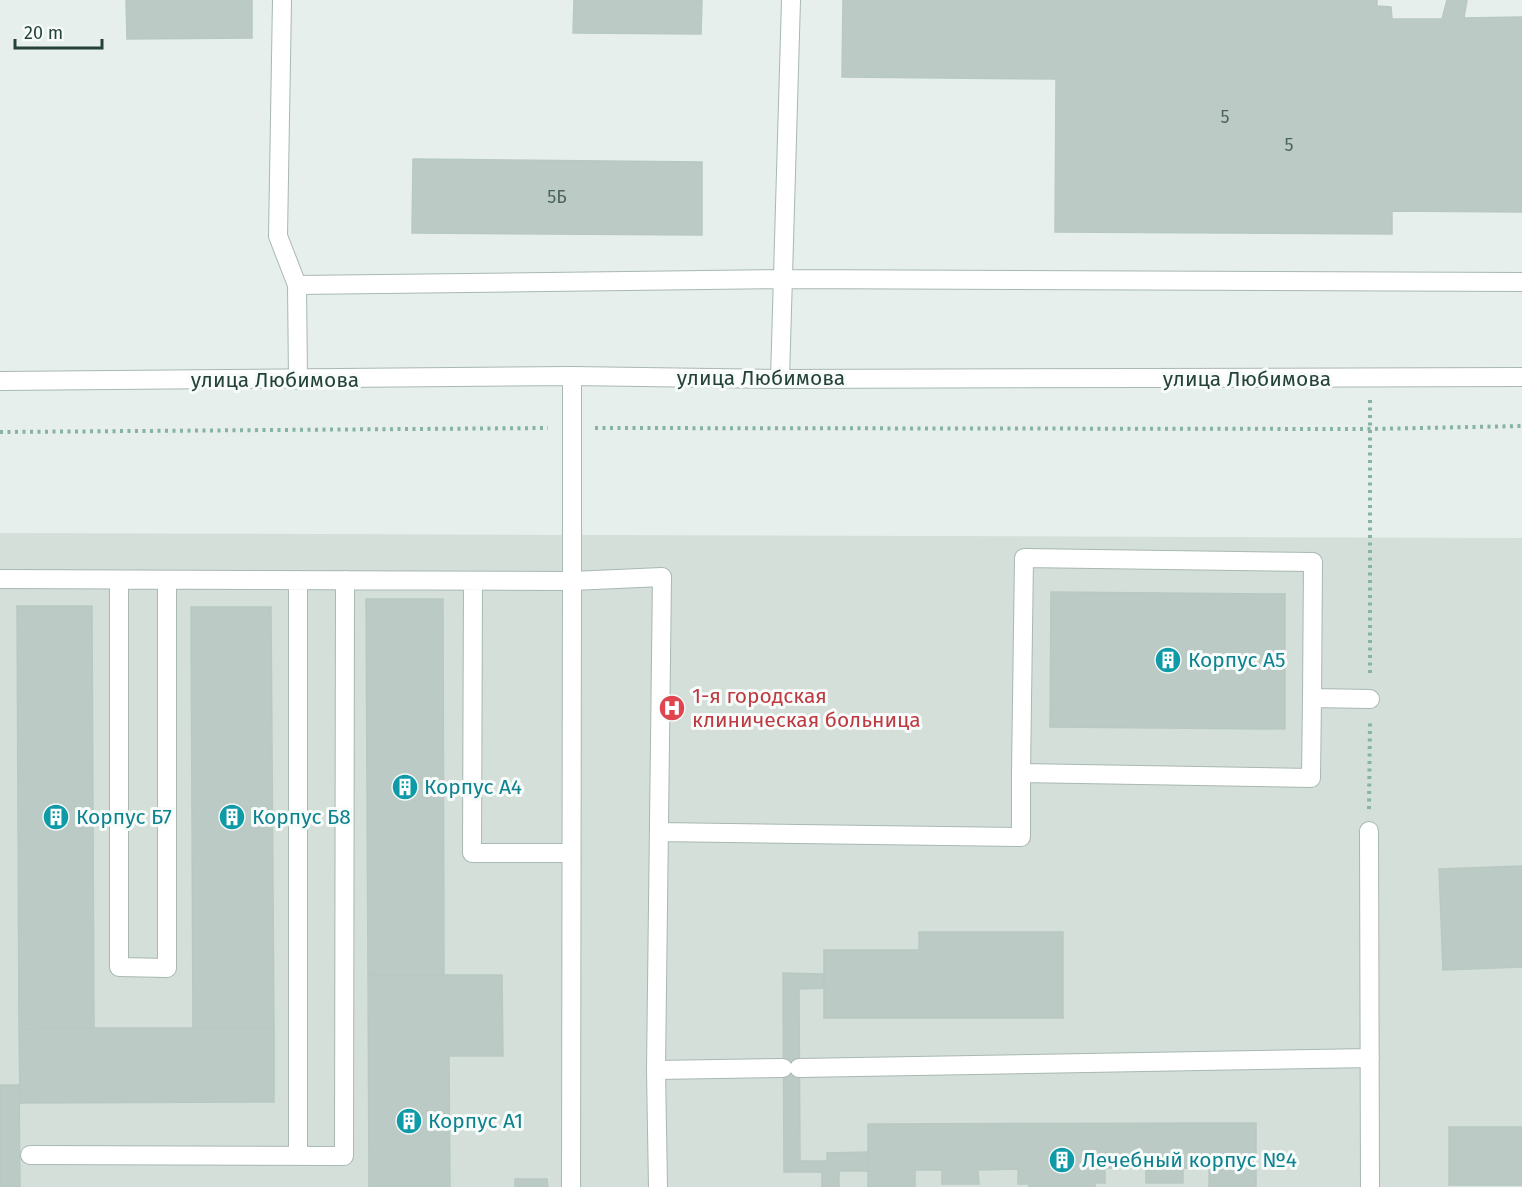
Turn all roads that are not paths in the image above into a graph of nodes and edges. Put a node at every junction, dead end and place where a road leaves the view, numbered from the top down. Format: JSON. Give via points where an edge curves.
{"nodes":[{"id":1,"x":282,"y":0,"type":"edge"},
{"id":2,"x":791,"y":0,"type":"edge"},
{"id":3,"x":784,"y":279,"type":"junction"},
{"id":4,"x":1522,"y":282,"type":"edge"},
{"id":5,"x":297,"y":285,"type":"junction"},
{"id":6,"x":572,"y":376,"type":"junction"},
{"id":7,"x":1522,"y":377,"type":"edge"},
{"id":8,"x":780,"y":379,"type":"junction"},
{"id":9,"x":298,"y":380,"type":"junction"},
{"id":10,"x":0,"y":381,"type":"edge"},
{"id":11,"x":0,"y":579,"type":"edge"},
{"id":12,"x":119,"y":580,"type":"junction"},
{"id":13,"x":167,"y":580,"type":"junction"},
{"id":14,"x":298,"y":580,"type":"junction"},
{"id":15,"x":345,"y":580,"type":"junction"},
{"id":16,"x":473,"y":581,"type":"junction"},
{"id":17,"x":572,"y":581,"type":"junction"},
{"id":18,"x":1312,"y":698,"type":"junction"},
{"id":19,"x":1370,"y":699,"type":"road end"},
{"id":20,"x":1022,"y":773,"type":"junction"},
{"id":21,"x":1369,"y":831,"type":"road end"},
{"id":22,"x":658,"y":832,"type":"junction"},
{"id":23,"x":571,"y":853,"type":"junction"},
{"id":24,"x":1370,"y":1058,"type":"junction"},
{"id":25,"x":656,"y":1070,"type":"junction"},
{"id":26,"x":30,"y":1155,"type":"dead end"},
{"id":27,"x":298,"y":1156,"type":"junction"},
{"id":28,"x":571,"y":1187,"type":"edge"},
{"id":29,"x":658,"y":1187,"type":"edge"},
{"id":30,"x":1370,"y":1187,"type":"edge"}],
"edges":[{"from":1,"to":5,"type":"street","via":[[278,236]]},
{"from":2,"to":3,"type":"street"},
{"from":3,"to":4,"type":"street"},
{"from":3,"to":5,"type":"street"},
{"from":3,"to":8,"type":"street"},
{"from":5,"to":9,"type":"street"},
{"from":6,"to":8,"type":"street","name":"улица Любимова"},
{"from":6,"to":9,"type":"street","name":"улица Любимова"},
{"from":6,"to":17,"type":"street"},
{"from":7,"to":8,"type":"street","name":"улица Любимова"},
{"from":9,"to":10,"type":"street","name":"улица Любимова"},
{"from":11,"to":12,"type":"street"},
{"from":12,"to":13,"type":"street"},
{"from":12,"to":13,"type":"street","via":[[119,968],[166,968]]},
{"from":13,"to":14,"type":"street"},
{"from":14,"to":15,"type":"street"},
{"from":14,"to":27,"type":"street"},
{"from":15,"to":16,"type":"street"},
{"from":15,"to":27,"type":"street","via":[[344,1156]]},
{"from":16,"to":17,"type":"street"},
{"from":16,"to":23,"type":"street","via":[[472,853]]},
{"from":17,"to":22,"type":"street","via":[[662,577]]},
{"from":17,"to":23,"type":"street"},
{"from":18,"to":19,"type":"street"},
{"from":18,"to":20,"type":"street","via":[[1311,778]]},
{"from":18,"to":20,"type":"street","via":[[1313,562],[1024,558]]},
{"from":20,"to":22,"type":"street","via":[[1021,837]]},
{"from":21,"to":24,"type":"street"},
{"from":22,"to":25,"type":"street"},
{"from":23,"to":28,"type":"street"},
{"from":24,"to":25,"type":"street"},
{"from":24,"to":30,"type":"street"},
{"from":25,"to":29,"type":"street"},
{"from":26,"to":27,"type":"street"}]}
